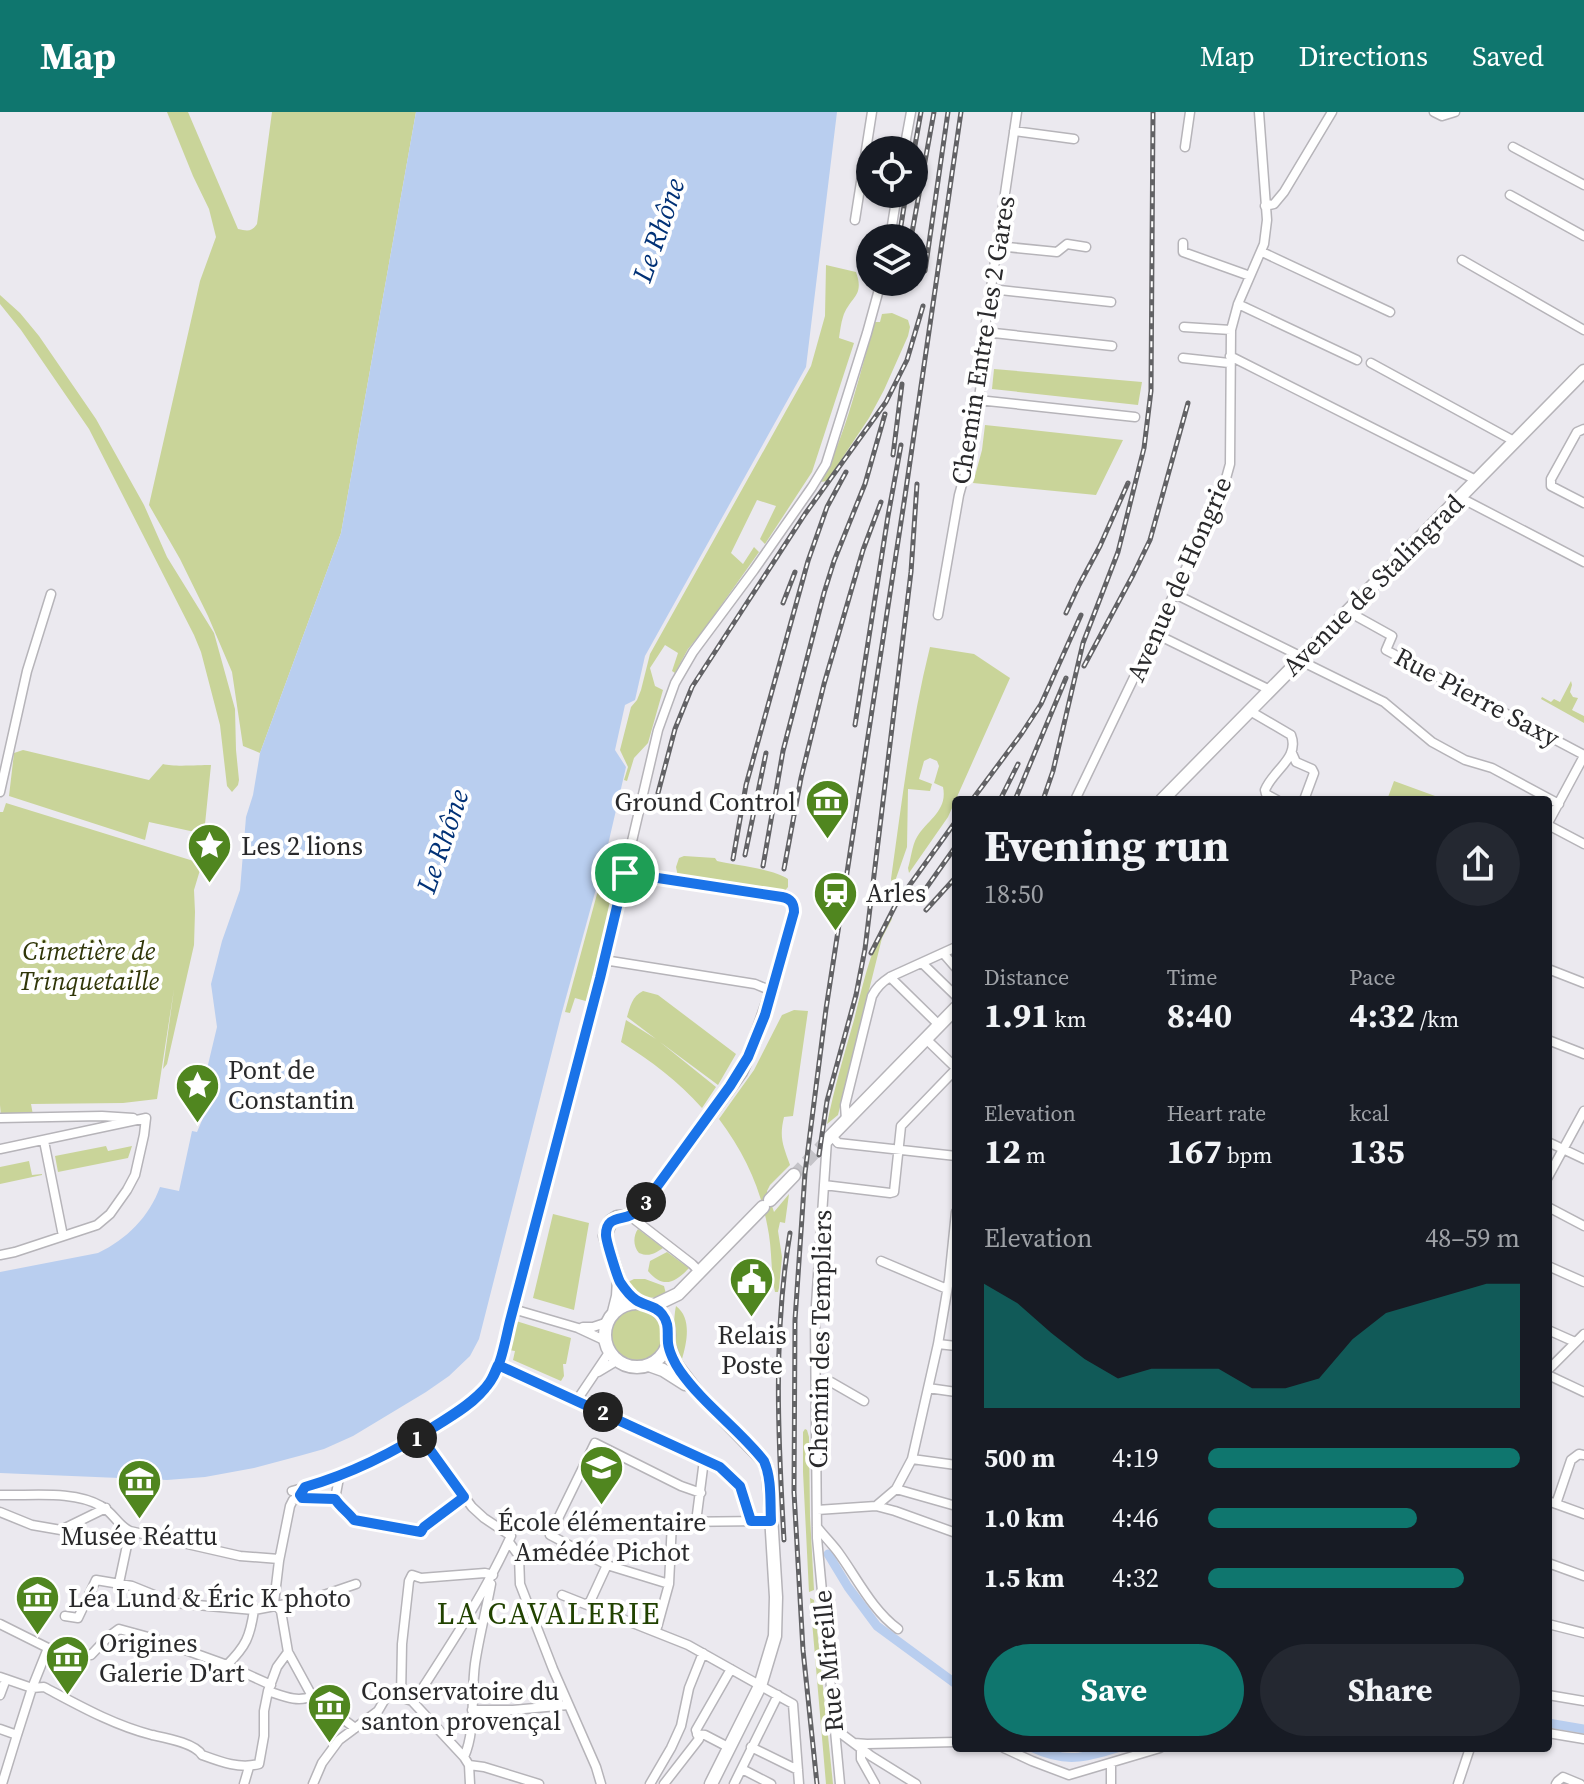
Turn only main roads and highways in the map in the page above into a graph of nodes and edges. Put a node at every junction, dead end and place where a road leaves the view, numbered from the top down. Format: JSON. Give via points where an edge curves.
{"nodes":[{"id":1,"x":1584,"y":371,"type":"edge"},
{"id":2,"x":1166,"y":796,"type":"edge"},
{"id":3,"x":772,"y":991,"type":"road end"},
{"id":4,"x":950,"y":1019,"type":"edge"},
{"id":5,"x":829,"y":1138,"type":"tunnel mouth"},
{"id":6,"x":794,"y":1175,"type":"tunnel mouth"},
{"id":7,"x":619,"y":1280,"type":"junction"},
{"id":8,"x":678,"y":1294,"type":"junction"},
{"id":9,"x":639,"y":1303,"type":"junction"},
{"id":10,"x":653,"y":1306,"type":"junction"},
{"id":11,"x":611,"y":1317,"type":"junction"},
{"id":12,"x":667,"y":1321,"type":"junction"},
{"id":13,"x":668,"y":1343,"type":"junction"},
{"id":14,"x":649,"y":1365,"type":"junction"},
{"id":15,"x":698,"y":1393,"type":"junction"},
{"id":16,"x":711,"y":1784,"type":"edge"}],
"edges":[{"from":1,"to":2,"type":"main road","name":"Avenue de Stalingrad"},
{"from":3,"to":7,"type":"main road","via":[[741,1072],[645,1203],[630,1216],[611,1221],[605,1236]]},
{"from":4,"to":5,"type":"main road"},
{"from":6,"to":8,"type":"main road"},
{"from":7,"to":9,"type":"main road"},
{"from":7,"to":11,"type":"main road"},
{"from":8,"to":10,"type":"main road"},
{"from":8,"to":12,"type":"main road"},
{"from":9,"to":10,"type":"main road"},
{"from":9,"to":11,"type":"main road","via":[[626,1305]]},
{"from":10,"to":12,"type":"main road"},
{"from":11,"to":14,"type":"main road","via":[[611,1351],[628,1365]]},
{"from":12,"to":13,"type":"main road"},
{"from":13,"to":14,"type":"main road"},
{"from":13,"to":15,"type":"main road","via":[[675,1363]]},
{"from":14,"to":15,"type":"main road"},
{"from":15,"to":16,"type":"main road","via":[[764,1461],[776,1597],[775,1636],[760,1686]]}]}
